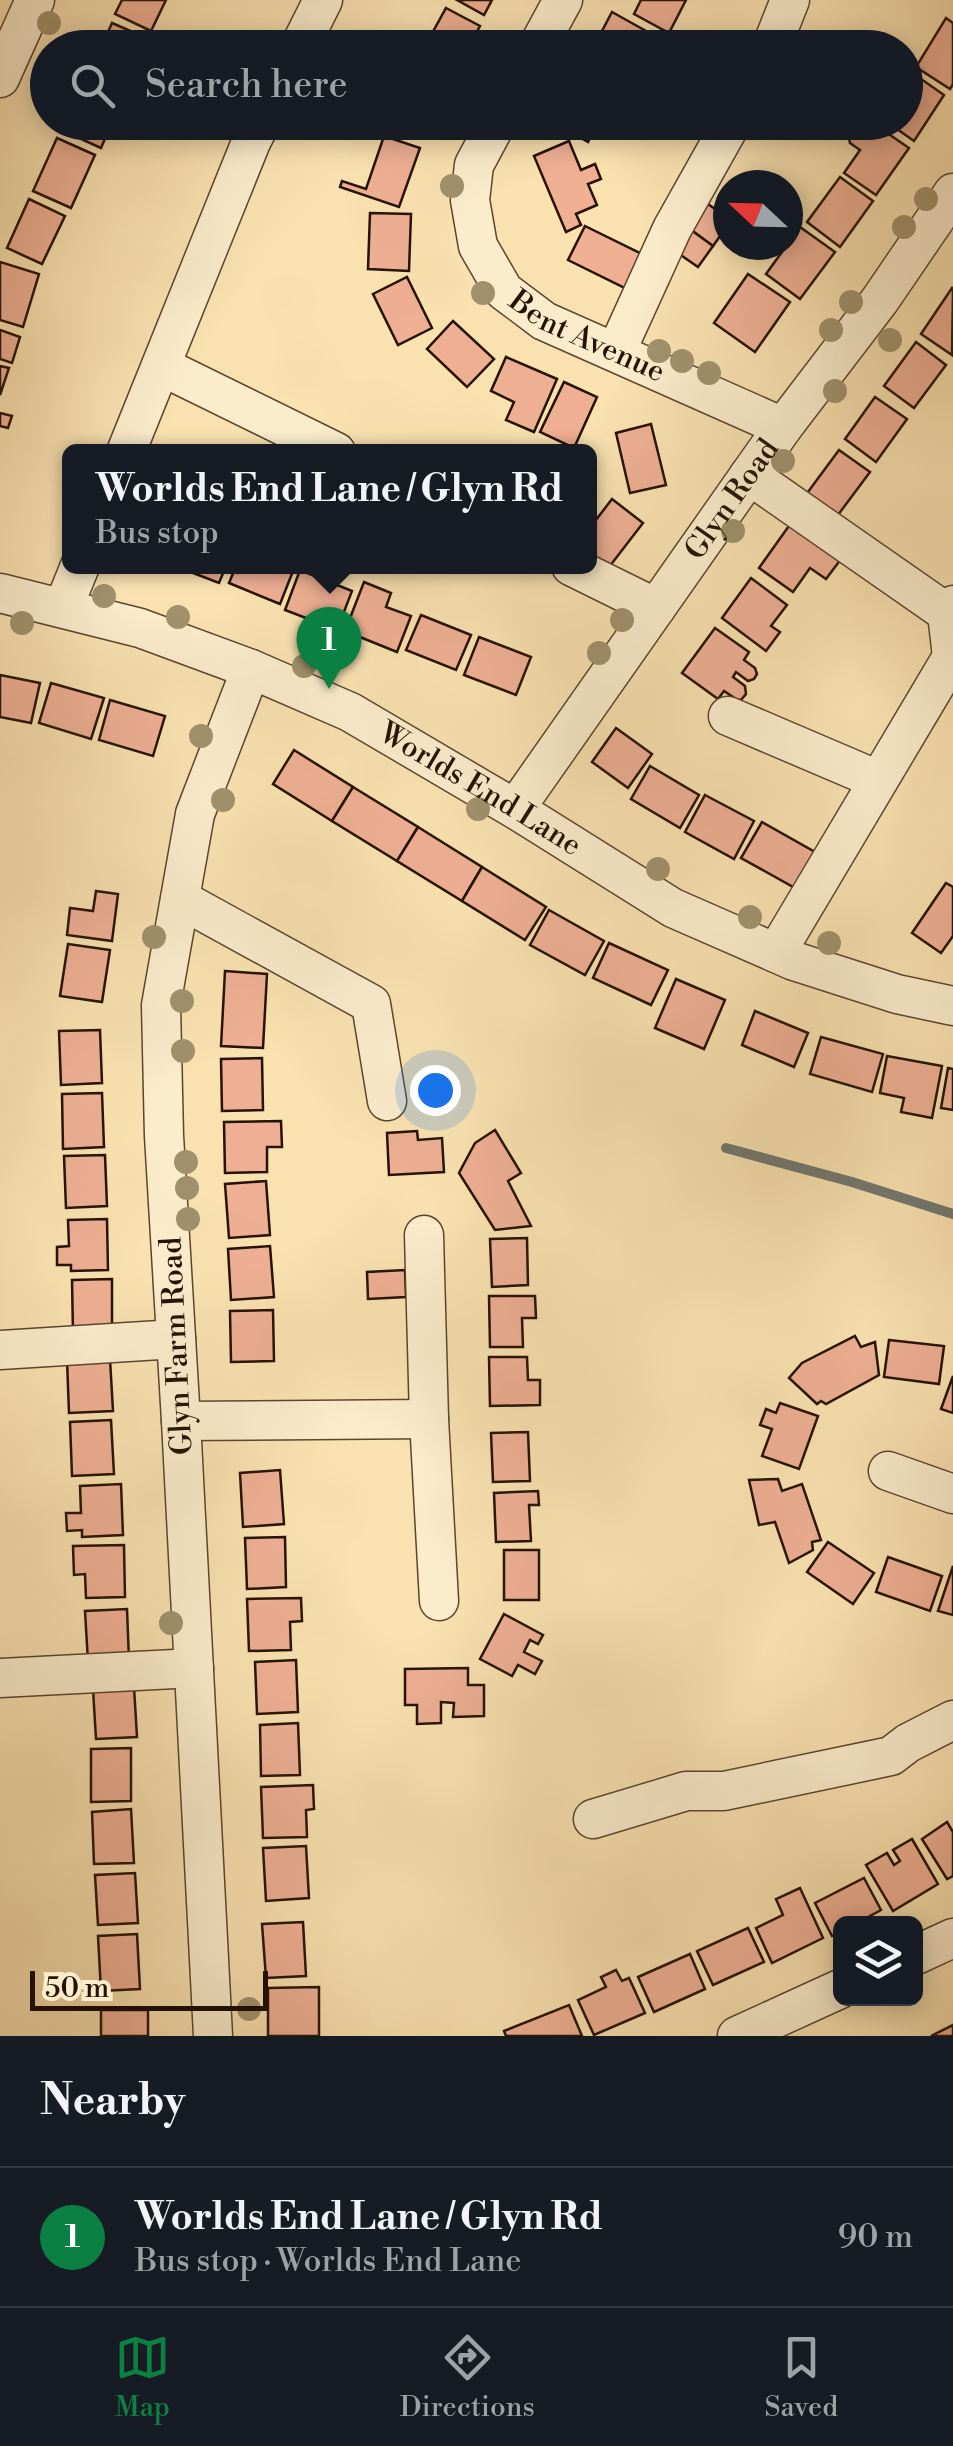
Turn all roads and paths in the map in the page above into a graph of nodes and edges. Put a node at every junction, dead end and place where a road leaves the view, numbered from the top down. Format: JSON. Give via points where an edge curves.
{"nodes":[{"id":1,"x":35,"y":0,"type":"edge"},
{"id":2,"x":323,"y":0,"type":"edge"},
{"id":3,"x":563,"y":0,"type":"edge"},
{"id":4,"x":790,"y":0,"type":"edge"},
{"id":5,"x":308,"y":30,"type":"edge"},
{"id":6,"x":547,"y":30,"type":"edge"},
{"id":7,"x":778,"y":30,"type":"edge"},
{"id":8,"x":0,"y":78,"type":"edge"},
{"id":9,"x":253,"y":140,"type":"edge"},
{"id":10,"x":487,"y":140,"type":"edge"},
{"id":11,"x":722,"y":140,"type":"edge"},
{"id":12,"x":953,"y":193,"type":"edge"},
{"id":13,"x":616,"y":352,"type":"junction"},
{"id":14,"x":161,"y":366,"type":"junction"},
{"id":15,"x":783,"y":427,"type":"junction"},
{"id":16,"x":129,"y":444,"type":"edge"},
{"id":17,"x":320,"y":444,"type":"edge"},
{"id":18,"x":749,"y":475,"type":"junction"},
{"id":19,"x":77,"y":574,"type":"edge"},
{"id":20,"x":587,"y":574,"type":"edge"},
{"id":21,"x":0,"y":593,"type":"edge"},
{"id":22,"x":63,"y":608,"type":"junction"},
{"id":23,"x":656,"y":608,"type":"junction"},
{"id":24,"x":950,"y":609,"type":"edge"},
{"id":25,"x":250,"y":669,"type":"junction"},
{"id":26,"x":728,"y":716,"type":"dead end"},
{"id":27,"x":878,"y":780,"type":"junction"},
{"id":28,"x":515,"y":809,"type":"junction"},
{"id":29,"x":180,"y":898,"type":"junction"},
{"id":30,"x":776,"y":953,"type":"junction"},
{"id":31,"x":953,"y":1006,"type":"edge"},
{"id":32,"x":386,"y":1101,"type":"dead end"},
{"id":33,"x":424,"y":1235,"type":"dead end"},
{"id":34,"x":176,"y":1339,"type":"junction"},
{"id":35,"x":0,"y":1350,"type":"edge"},
{"id":36,"x":428,"y":1419,"type":"junction"},
{"id":37,"x":182,"y":1421,"type":"junction"},
{"id":38,"x":888,"y":1471,"type":"dead end"},
{"id":39,"x":953,"y":1494,"type":"edge"},
{"id":40,"x":439,"y":1601,"type":"dead end"},
{"id":41,"x":194,"y":1668,"type":"junction"},
{"id":42,"x":0,"y":1678,"type":"edge"},
{"id":43,"x":953,"y":1720,"type":"edge"},
{"id":44,"x":592,"y":1819,"type":"dead end"},
{"id":45,"x":953,"y":1938,"type":"edge"},
{"id":46,"x":923,"y":1953,"type":"edge"},
{"id":47,"x":833,"y":1992,"type":"edge"},
{"id":48,"x":212,"y":2036,"type":"edge"},
{"id":49,"x":738,"y":2036,"type":"edge"}],
"edges":[{"from":1,"to":8,"type":"street"},
{"from":2,"to":5,"type":"street"},
{"from":3,"to":6,"type":"street"},
{"from":4,"to":7,"type":"street"},
{"from":9,"to":14,"type":"street"},
{"from":10,"to":13,"type":"street","name":"Bent Avenue","via":[[474,165],[470,200],[478,246],[504,291],[544,320]]},
{"from":11,"to":13,"type":"street"},
{"from":12,"to":15,"type":"street","name":"Glyn Road"},
{"from":13,"to":15,"type":"street","name":"Bent Avenue"},
{"from":14,"to":16,"type":"street"},
{"from":14,"to":17,"type":"street"},
{"from":15,"to":18,"type":"street","name":"Glyn Road"},
{"from":18,"to":23,"type":"street","name":"Glyn Road"},
{"from":18,"to":24,"type":"street"},
{"from":19,"to":22,"type":"street"},
{"from":20,"to":23,"type":"street"},
{"from":21,"to":22,"type":"street","name":"Worlds End Lane"},
{"from":22,"to":25,"type":"street","name":"Worlds End Lane"},
{"from":23,"to":28,"type":"street","name":"Glyn Road"},
{"from":24,"to":27,"type":"street","via":[[952,657]]},
{"from":25,"to":28,"type":"street","name":"Worlds End Lane","via":[[350,712]]},
{"from":25,"to":29,"type":"street","name":"Glyn Farm Road","via":[[195,814]]},
{"from":26,"to":27,"type":"street"},
{"from":27,"to":30,"type":"street"},
{"from":28,"to":30,"type":"street","name":"Worlds End Lane","via":[[673,908]]},
{"from":29,"to":32,"type":"street","via":[[371,1004]]},
{"from":29,"to":34,"type":"street","name":"Glyn Farm Road","via":[[162,1005]]},
{"from":30,"to":31,"type":"street","name":"Worlds End Lane"},
{"from":33,"to":36,"type":"street"},
{"from":34,"to":35,"type":"street"},
{"from":34,"to":37,"type":"street","name":"Glyn Farm Road"},
{"from":36,"to":37,"type":"street"},
{"from":36,"to":40,"type":"street"},
{"from":37,"to":41,"type":"street","name":"Glyn Farm Road"},
{"from":38,"to":39,"type":"street"},
{"from":41,"to":42,"type":"street"},
{"from":41,"to":48,"type":"street","name":"Glyn Farm Road"},
{"from":43,"to":44,"type":"street","via":[[890,1756],[724,1791],[686,1790]]},
{"from":45,"to":46,"type":"street"},
{"from":47,"to":49,"type":"street"}]}
